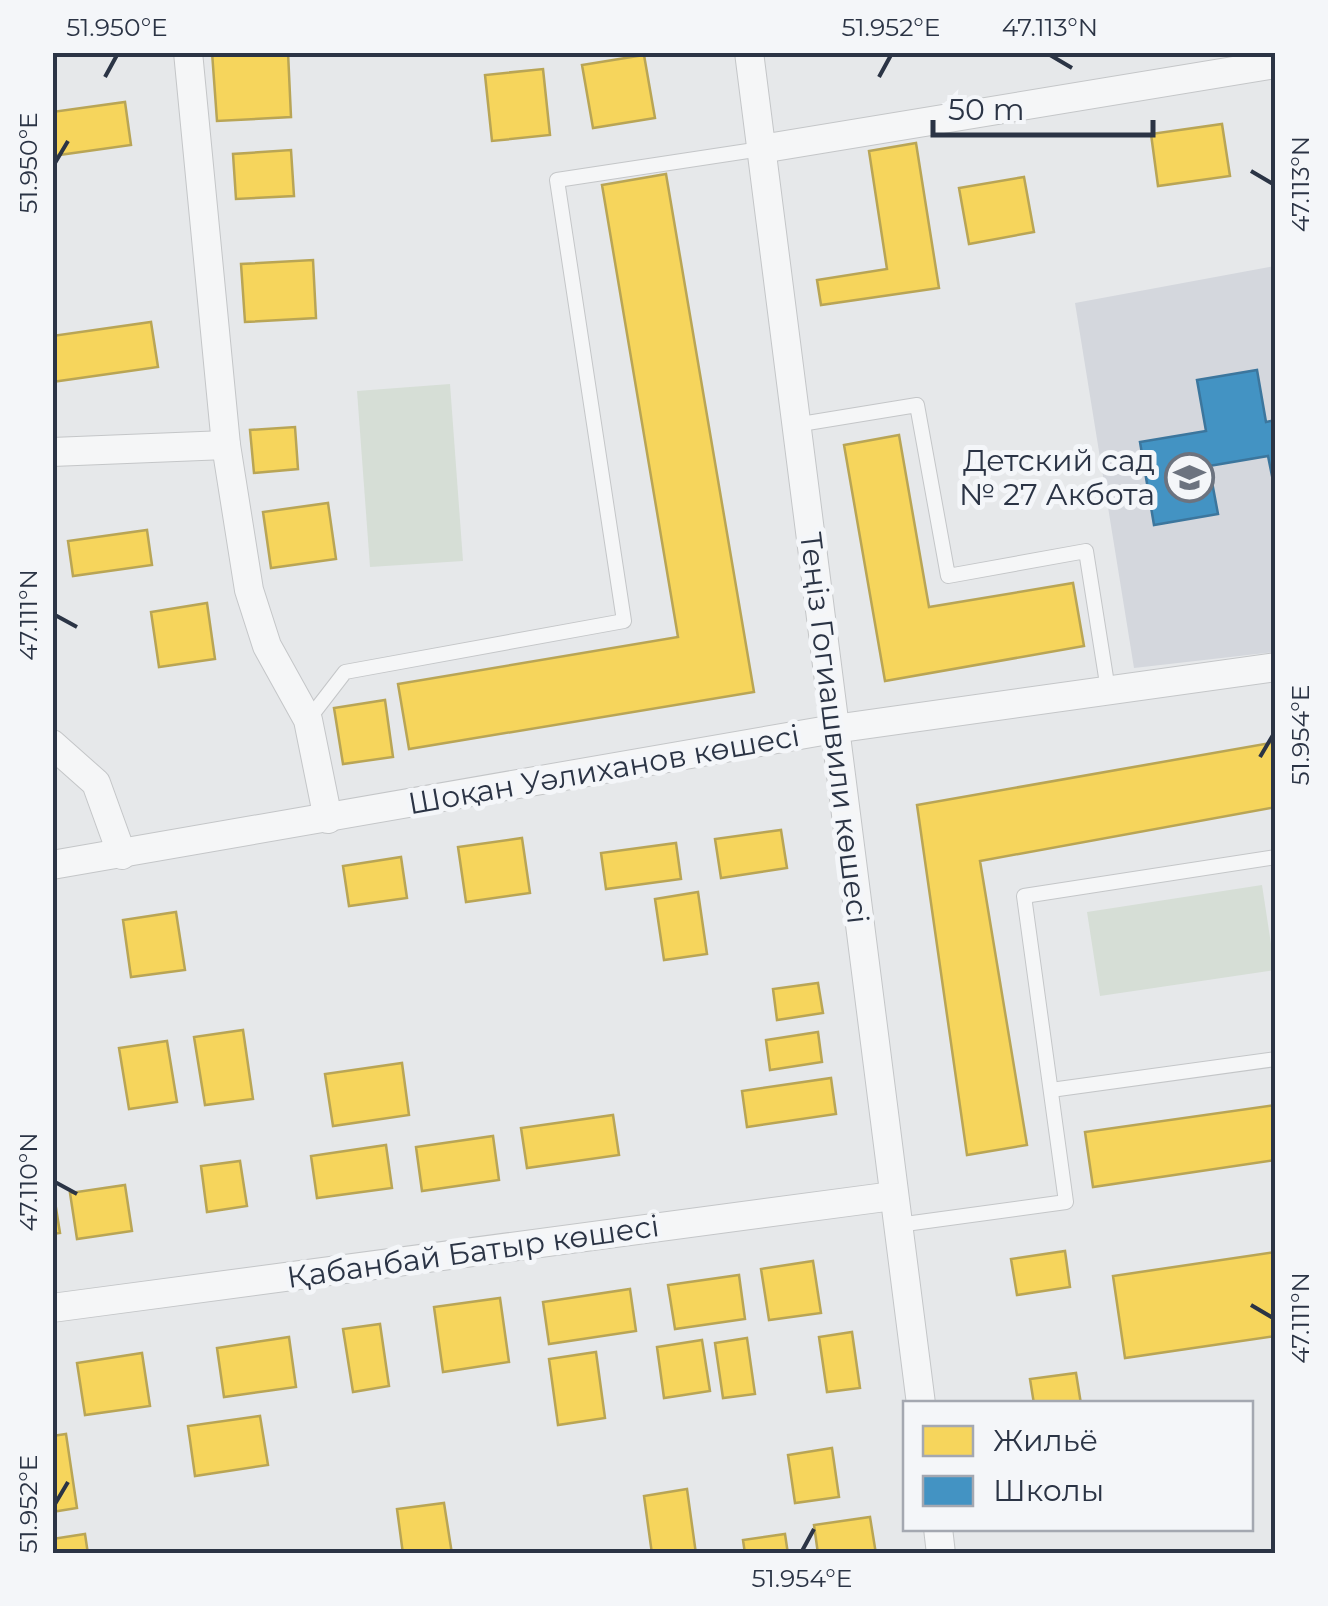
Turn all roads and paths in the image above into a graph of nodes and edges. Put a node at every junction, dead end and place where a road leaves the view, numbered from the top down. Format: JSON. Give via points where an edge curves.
{"nodes":[{"id":1,"x":188,"y":52,"type":"edge"},
{"id":2,"x":748,"y":52,"type":"edge"},
{"id":3,"x":1276,"y":64,"type":"edge"},
{"id":4,"x":760,"y":149,"type":"junction"},
{"id":5,"x":796,"y":425,"type":"junction"},
{"id":6,"x":226,"y":445,"type":"junction"},
{"id":7,"x":52,"y":452,"type":"edge"},
{"id":8,"x":1276,"y":667,"type":"edge"},
{"id":9,"x":1108,"y":690,"type":"junction"},
{"id":10,"x":308,"y":720,"type":"junction"},
{"id":11,"x":834,"y":728,"type":"junction"},
{"id":12,"x":52,"y":744,"type":"edge"},
{"id":13,"x":328,"y":818,"type":"junction"},
{"id":14,"x":122,"y":856,"type":"junction"},
{"id":15,"x":1276,"y":857,"type":"edge"},
{"id":16,"x":52,"y":865,"type":"edge"},
{"id":17,"x":1276,"y":1060,"type":"edge"},
{"id":18,"x":1051,"y":1090,"type":"junction"},
{"id":19,"x":893,"y":1196,"type":"junction"},
{"id":20,"x":897,"y":1225,"type":"junction"},
{"id":21,"x":52,"y":1308,"type":"edge"},
{"id":22,"x":921,"y":1401,"type":"edge"}],
"edges":[{"from":1,"to":6,"type":"street"},
{"from":2,"to":4,"type":"street","name":"Теңіз Гогиашвили көшесі"},
{"from":3,"to":4,"type":"street"},
{"from":4,"to":5,"type":"street","name":"Теңіз Гогиашвили көшесі"},
{"from":4,"to":10,"type":"lane","via":[[557,180],[624,620],[345,672]]},
{"from":5,"to":9,"type":"lane","via":[[917,405],[948,576],[1086,551]]},
{"from":5,"to":11,"type":"street","name":"Теңіз Гогиашвили көшесі"},
{"from":6,"to":7,"type":"street"},
{"from":6,"to":10,"type":"street","via":[[249,590],[267,646]]},
{"from":8,"to":9,"type":"street","name":"Шоқан Уәлиханов көшесі"},
{"from":9,"to":11,"type":"street","name":"Шоқан Уәлиханов көшесі"},
{"from":10,"to":13,"type":"street"},
{"from":11,"to":13,"type":"street","name":"Шоқан Уәлиханов көшесі"},
{"from":11,"to":19,"type":"street","name":"Теңіз Гогиашвили көшесі"},
{"from":12,"to":14,"type":"street","via":[[96,783]]},
{"from":13,"to":14,"type":"street","name":"Шоқан Уәлиханов көшесі"},
{"from":14,"to":16,"type":"street","name":"Шоқан Уәлиханов көшесі"},
{"from":15,"to":18,"type":"lane","via":[[1024,896]]},
{"from":17,"to":18,"type":"lane"},
{"from":18,"to":20,"type":"lane","via":[[1066,1202]]},
{"from":19,"to":20,"type":"street","name":"Теңіз Гогиашвили көшесі"},
{"from":19,"to":21,"type":"street","name":"Қабанбай Батыр көшесі"},
{"from":20,"to":22,"type":"street","name":"Теңіз Гогиашвили көшесі"}]}
